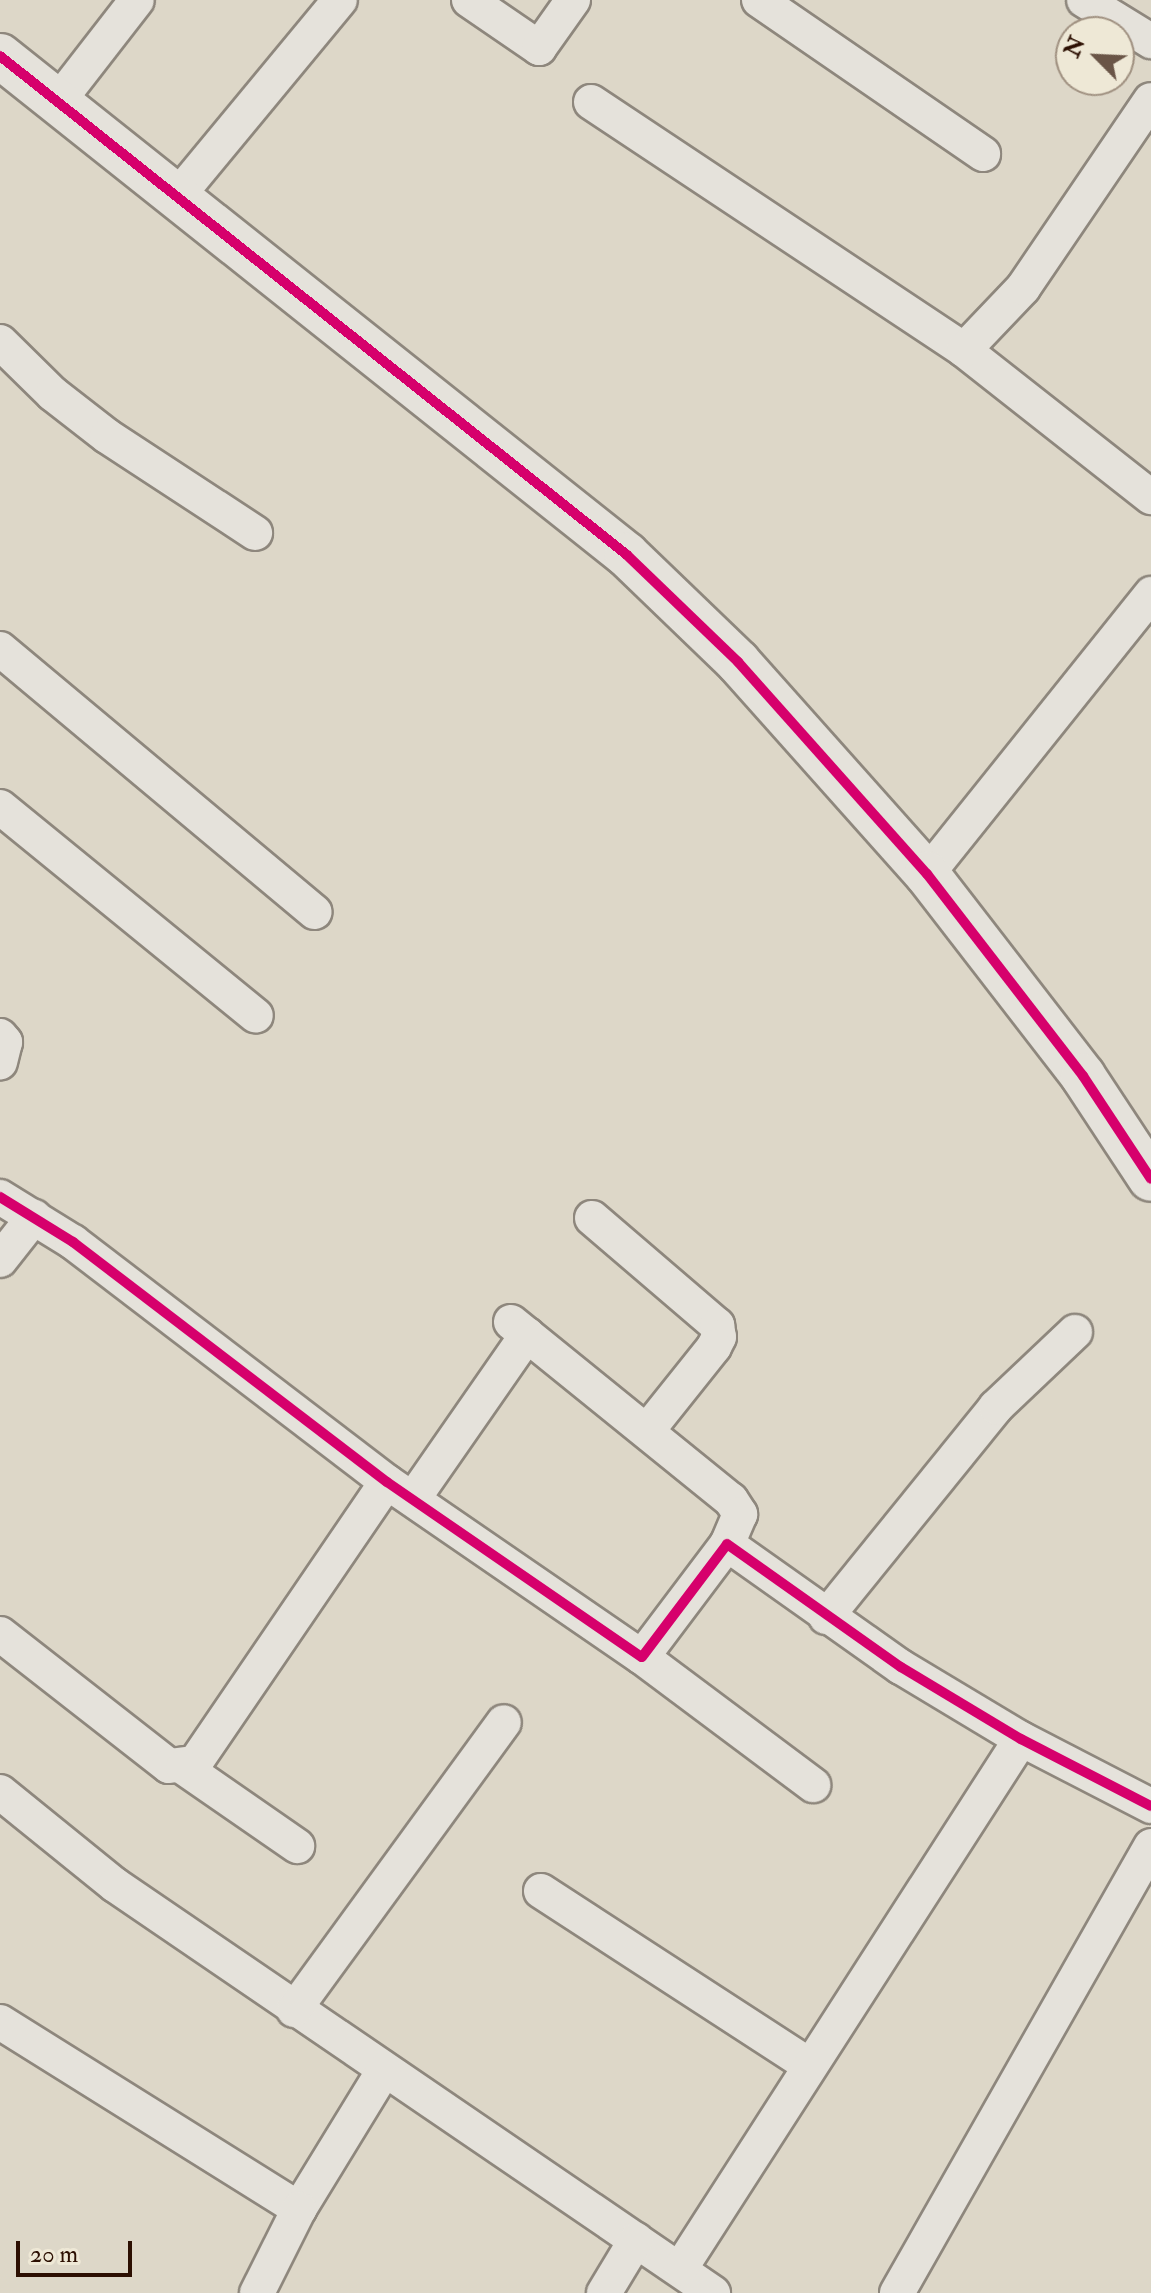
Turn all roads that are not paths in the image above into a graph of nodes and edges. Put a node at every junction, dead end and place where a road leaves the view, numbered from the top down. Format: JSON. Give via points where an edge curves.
{"nodes":[{"id":1,"x":137,"y":0,"type":"edge"},
{"id":2,"x":340,"y":0,"type":"edge"},
{"id":3,"x":469,"y":0,"type":"edge"},
{"id":4,"x":573,"y":0,"type":"edge"},
{"id":5,"x":759,"y":0,"type":"edge"},
{"id":6,"x":1084,"y":0,"type":"edge"},
{"id":7,"x":1151,"y":41,"type":"edge"},
{"id":8,"x":0,"y":56,"type":"edge"},
{"id":9,"x":1151,"y":100,"type":"edge"},
{"id":10,"x":591,"y":102,"type":"dead end"},
{"id":11,"x":57,"y":103,"type":"junction"},
{"id":12,"x":983,"y":154,"type":"dead end"},
{"id":13,"x":176,"y":198,"type":"junction"},
{"id":14,"x":0,"y":342,"type":"edge"},
{"id":15,"x":964,"y":350,"type":"junction"},
{"id":16,"x":1151,"y":497,"type":"edge"},
{"id":17,"x":255,"y":533,"type":"dead end"},
{"id":18,"x":1151,"y":594,"type":"edge"},
{"id":19,"x":0,"y":649,"type":"edge"},
{"id":20,"x":0,"y":807,"type":"edge"},
{"id":21,"x":927,"y":874,"type":"junction"},
{"id":22,"x":315,"y":912,"type":"dead end"},
{"id":23,"x":256,"y":1016,"type":"dead end"},
{"id":24,"x":0,"y":1036,"type":"edge"},
{"id":25,"x":0,"y":1062,"type":"edge"},
{"id":26,"x":1151,"y":1179,"type":"edge"},
{"id":27,"x":0,"y":1197,"type":"edge"},
{"id":28,"x":34,"y":1217,"type":"junction"},
{"id":29,"x":592,"y":1218,"type":"dead end"},
{"id":30,"x":0,"y":1260,"type":"edge"},
{"id":31,"x":1075,"y":1332,"type":"dead end"},
{"id":32,"x":647,"y":1431,"type":"junction"},
{"id":33,"x":400,"y":1490,"type":"junction"},
{"id":34,"x":727,"y":1544,"type":"junction"},
{"id":35,"x":826,"y":1617,"type":"junction"},
{"id":36,"x":0,"y":1634,"type":"edge"},
{"id":37,"x":642,"y":1657,"type":"junction"},
{"id":38,"x":504,"y":1722,"type":"dead end"},
{"id":39,"x":1021,"y":1739,"type":"junction"},
{"id":40,"x":183,"y":1767,"type":"junction"},
{"id":41,"x":813,"y":1785,"type":"dead end"},
{"id":42,"x":0,"y":1792,"type":"edge"},
{"id":43,"x":1151,"y":1806,"type":"edge"},
{"id":44,"x":297,"y":1846,"type":"dead end"},
{"id":45,"x":1151,"y":1846,"type":"edge"},
{"id":46,"x":541,"y":1891,"type":"dead end"},
{"id":47,"x":294,"y":2010,"type":"junction"},
{"id":48,"x":0,"y":2022,"type":"edge"},
{"id":49,"x":807,"y":2064,"type":"junction"},
{"id":50,"x":383,"y":2072,"type":"junction"},
{"id":51,"x":299,"y":2209,"type":"junction"},
{"id":52,"x":636,"y":2240,"type":"junction"},
{"id":53,"x":680,"y":2269,"type":"junction"},
{"id":54,"x":257,"y":2293,"type":"edge"},
{"id":55,"x":604,"y":2293,"type":"edge"},
{"id":56,"x":713,"y":2293,"type":"edge"},
{"id":57,"x":897,"y":2293,"type":"edge"}],
"edges":[{"from":1,"to":11,"type":"street"},
{"from":2,"to":13,"type":"street"},
{"from":3,"to":4,"type":"street","via":[[539,48]]},
{"from":5,"to":12,"type":"street"},
{"from":6,"to":7,"type":"street"},
{"from":8,"to":11,"type":"street"},
{"from":9,"to":15,"type":"street","via":[[1023,288]]},
{"from":10,"to":15,"type":"street"},
{"from":11,"to":13,"type":"street"},
{"from":13,"to":21,"type":"street","via":[[627,555],[738,662]]},
{"from":14,"to":17,"type":"street","via":[[53,394],[107,436]]},
{"from":15,"to":16,"type":"street"},
{"from":18,"to":21,"type":"street"},
{"from":19,"to":22,"type":"street"},
{"from":20,"to":23,"type":"street"},
{"from":21,"to":26,"type":"street","via":[[1083,1076]]},
{"from":24,"to":25,"type":"street","via":[[5,1042]]},
{"from":27,"to":28,"type":"street"},
{"from":28,"to":30,"type":"street"},
{"from":28,"to":33,"type":"street"},
{"from":29,"to":32,"type":"street","via":[[717,1325],[714,1347]]},
{"from":31,"to":35,"type":"street","via":[[996,1407]]},
{"from":32,"to":33,"type":"street","via":[[519,1328]]},
{"from":32,"to":34,"type":"street","via":[[731,1500],[740,1514]]},
{"from":33,"to":37,"type":"street"},
{"from":33,"to":40,"type":"street","via":[[195,1763]]},
{"from":34,"to":35,"type":"street"},
{"from":34,"to":37,"type":"street"},
{"from":35,"to":39,"type":"street"},
{"from":36,"to":40,"type":"street","via":[[169,1766]]},
{"from":37,"to":41,"type":"street"},
{"from":38,"to":47,"type":"street"},
{"from":39,"to":43,"type":"street"},
{"from":39,"to":49,"type":"street"},
{"from":40,"to":44,"type":"street"},
{"from":42,"to":47,"type":"street","via":[[115,1885]]},
{"from":45,"to":57,"type":"street"},
{"from":46,"to":49,"type":"street"},
{"from":47,"to":50,"type":"street"},
{"from":48,"to":51,"type":"street"},
{"from":49,"to":53,"type":"street"},
{"from":50,"to":51,"type":"street"},
{"from":50,"to":52,"type":"street"},
{"from":51,"to":54,"type":"street"},
{"from":52,"to":53,"type":"street"},
{"from":52,"to":55,"type":"street"},
{"from":53,"to":56,"type":"street"}]}
